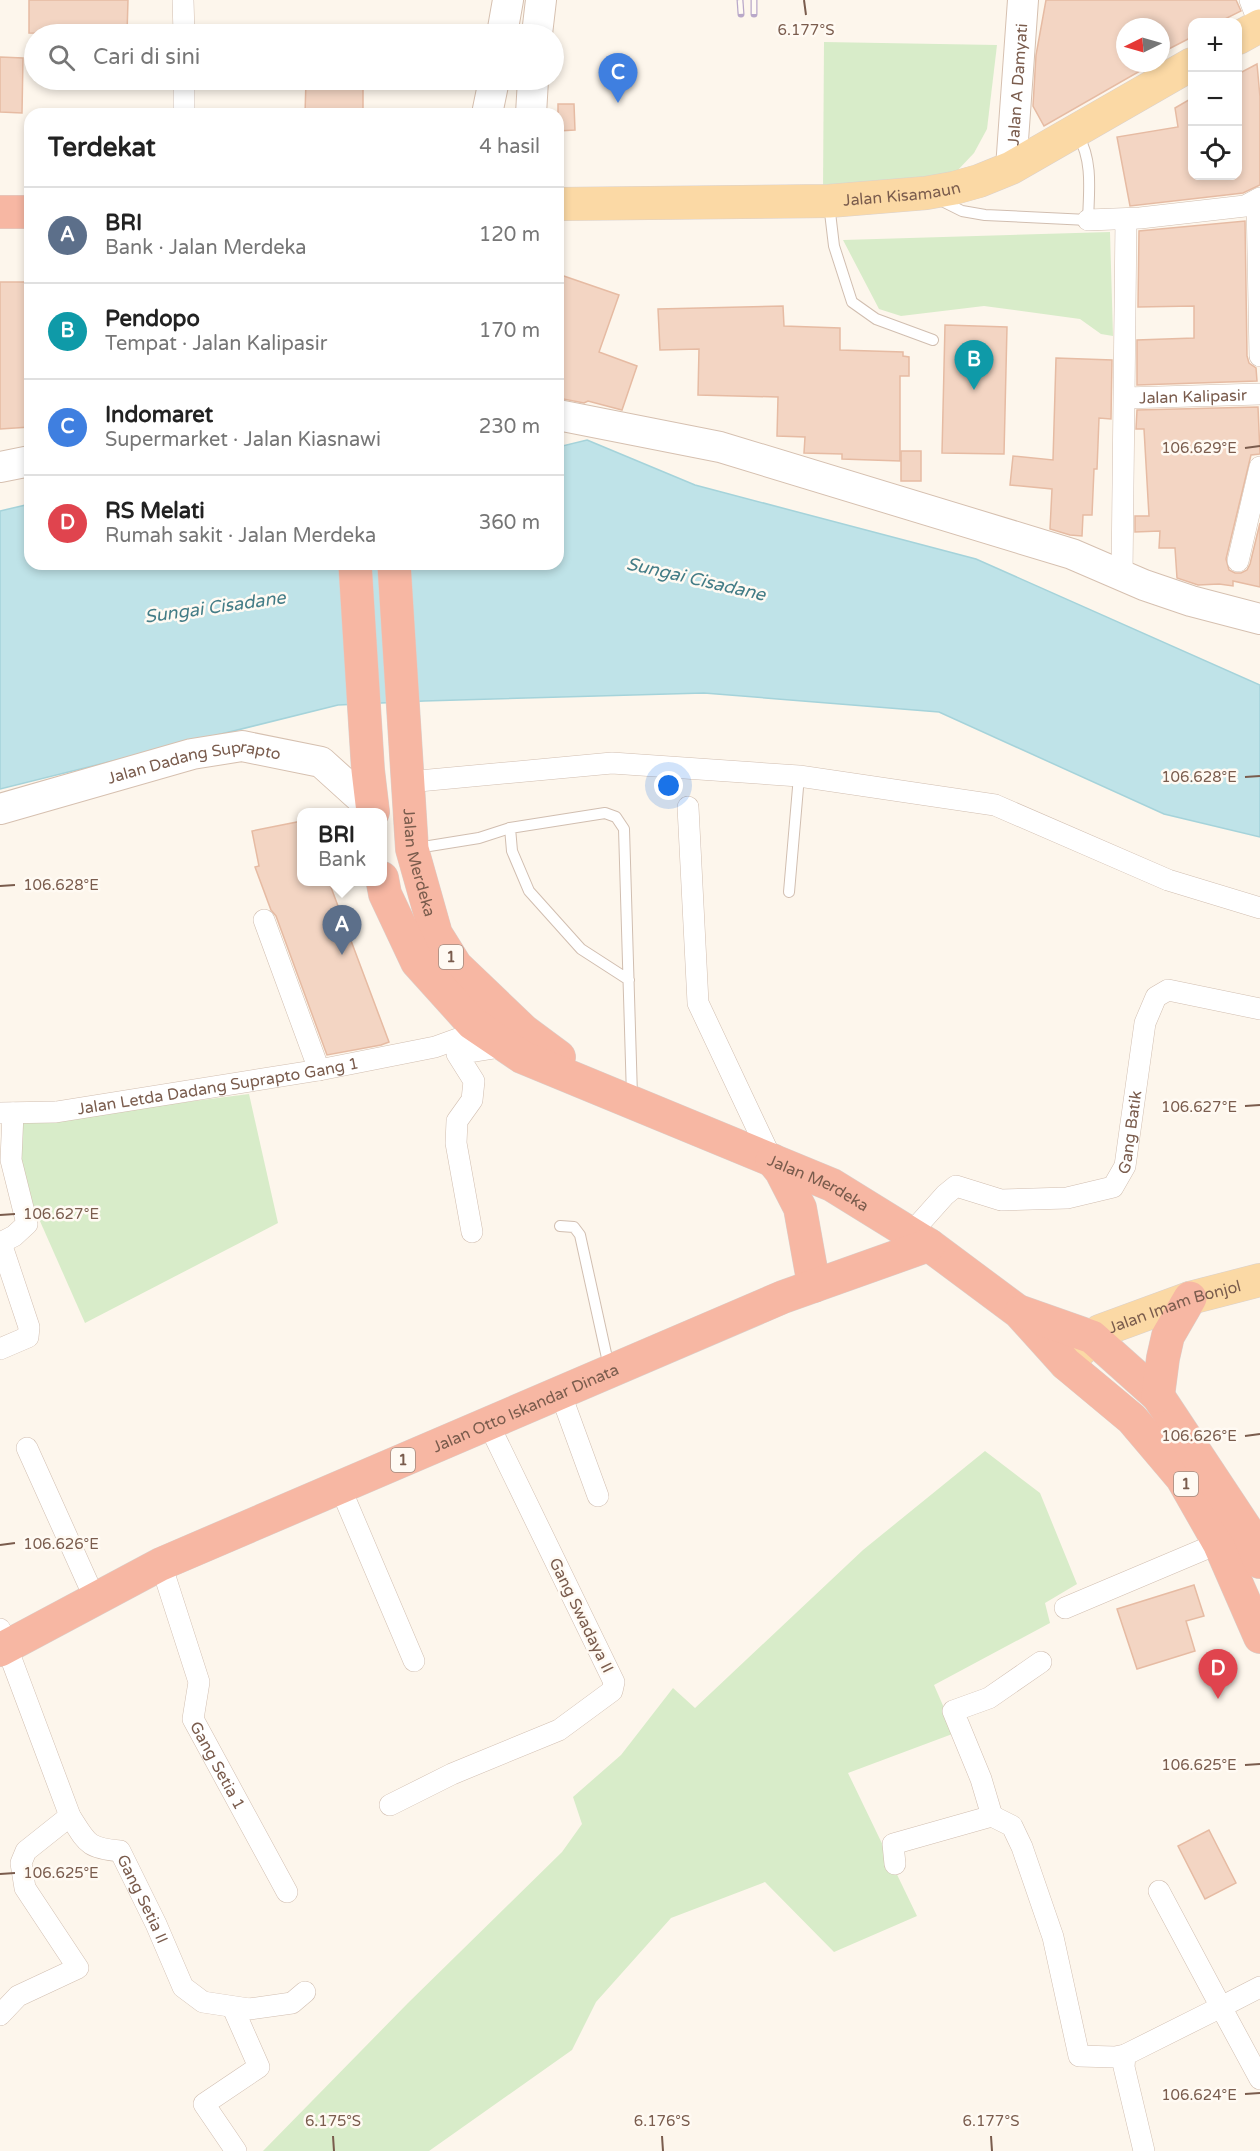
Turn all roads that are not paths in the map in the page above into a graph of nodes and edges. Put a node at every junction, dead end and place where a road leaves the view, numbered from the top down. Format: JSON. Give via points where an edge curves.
{"nodes":[{"id":1,"x":183,"y":0,"type":"edge"},
{"id":2,"x":508,"y":0,"type":"edge"},
{"id":3,"x":541,"y":0,"type":"edge"},
{"id":4,"x":1023,"y":0,"type":"edge"},
{"id":5,"x":1250,"y":0,"type":"edge"},
{"id":6,"x":184,"y":24,"type":"edge"},
{"id":7,"x":504,"y":24,"type":"edge"},
{"id":8,"x":538,"y":24,"type":"edge"},
{"id":9,"x":1260,"y":26,"type":"edge"},
{"id":10,"x":1242,"y":36,"type":"edge"},
{"id":11,"x":1188,"y":66,"type":"edge"},
{"id":12,"x":184,"y":90,"type":"edge"},
{"id":13,"x":492,"y":90,"type":"edge"},
{"id":14,"x":532,"y":90,"type":"edge"},
{"id":15,"x":184,"y":108,"type":"edge"},
{"id":16,"x":488,"y":108,"type":"edge"},
{"id":17,"x":531,"y":108,"type":"edge"},
{"id":18,"x":1076,"y":131,"type":"junction"},
{"id":19,"x":1011,"y":168,"type":"junction"},
{"id":20,"x":926,"y":193,"type":"junction"},
{"id":21,"x":564,"y":198,"type":"edge"},
{"id":22,"x":1258,"y":199,"type":"edge"},
{"id":23,"x":829,"y":201,"type":"junction"},
{"id":24,"x":0,"y":212,"type":"edge"},
{"id":25,"x":24,"y":212,"type":"edge"},
{"id":26,"x":1126,"y":219,"type":"junction"},
{"id":27,"x":1088,"y":220,"type":"junction"},
{"id":28,"x":933,"y":340,"type":"dead end"},
{"id":29,"x":1260,"y":356,"type":"edge"},
{"id":30,"x":1260,"y":394,"type":"edge"},
{"id":31,"x":1125,"y":398,"type":"junction"},
{"id":32,"x":564,"y":416,"type":"edge"},
{"id":33,"x":24,"y":462,"type":"edge"},
{"id":34,"x":0,"y":466,"type":"edge"},
{"id":35,"x":1260,"y":467,"type":"edge"},
{"id":36,"x":1238,"y":561,"type":"dead end"},
{"id":37,"x":355,"y":570,"type":"edge"},
{"id":38,"x":394,"y":570,"type":"edge"},
{"id":39,"x":1122,"y":575,"type":"junction"},
{"id":40,"x":1260,"y":619,"type":"edge"},
{"id":41,"x":408,"y":775,"type":"junction"},
{"id":42,"x":800,"y":776,"type":"junction"},
{"id":43,"x":688,"y":807,"type":"dead end"},
{"id":44,"x":370,"y":808,"type":"edge"},
{"id":45,"x":373,"y":808,"type":"edge"},
{"id":46,"x":0,"y":809,"type":"edge"},
{"id":47,"x":510,"y":828,"type":"junction"},
{"id":48,"x":412,"y":849,"type":"junction"},
{"id":49,"x":384,"y":886,"type":"edge"},
{"id":50,"x":789,"y":892,"type":"dead end"},
{"id":51,"x":1260,"y":908,"type":"edge"},
{"id":52,"x":264,"y":920,"type":"dead end"},
{"id":53,"x":629,"y":980,"type":"junction"},
{"id":54,"x":1260,"y":1009,"type":"edge"},
{"id":55,"x":495,"y":1039,"type":"junction"},
{"id":56,"x":319,"y":1070,"type":"junction"},
{"id":57,"x":598,"y":1088,"type":"junction"},
{"id":58,"x":632,"y":1103,"type":"junction"},
{"id":59,"x":7,"y":1113,"type":"edge"},
{"id":60,"x":772,"y":1160,"type":"junction"},
{"id":61,"x":560,"y":1226,"type":"dead end"},
{"id":62,"x":472,"y":1232,"type":"dead end"},
{"id":63,"x":920,"y":1239,"type":"junction"},
{"id":64,"x":1,"y":1243,"type":"edge"},
{"id":65,"x":1260,"y":1280,"type":"edge"},
{"id":66,"x":814,"y":1286,"type":"junction"},
{"id":67,"x":1190,"y":1298,"type":"junction"},
{"id":68,"x":1019,"y":1312,"type":"junction"},
{"id":69,"x":1092,"y":1337,"type":"junction"},
{"id":70,"x":0,"y":1349,"type":"edge"},
{"id":71,"x":1066,"y":1364,"type":"junction"},
{"id":72,"x":610,"y":1371,"type":"junction"},
{"id":73,"x":561,"y":1392,"type":"junction"},
{"id":74,"x":1158,"y":1396,"type":"junction"},
{"id":75,"x":488,"y":1423,"type":"junction"},
{"id":76,"x":27,"y":1448,"type":"dead end"},
{"id":77,"x":340,"y":1487,"type":"junction"},
{"id":78,"x":598,"y":1496,"type":"dead end"},
{"id":79,"x":1242,"y":1534,"type":"edge"},
{"id":80,"x":1260,"y":1562,"type":"edge"},
{"id":81,"x":161,"y":1564,"type":"junction"},
{"id":82,"x":95,"y":1599,"type":"junction"},
{"id":83,"x":1065,"y":1608,"type":"dead end"},
{"id":84,"x":1260,"y":1637,"type":"edge"},
{"id":85,"x":2,"y":1642,"type":"edge"},
{"id":86,"x":414,"y":1661,"type":"dead end"},
{"id":87,"x":1041,"y":1662,"type":"dead end"},
{"id":88,"x":390,"y":1804,"type":"dead end"},
{"id":89,"x":70,"y":1816,"type":"junction"},
{"id":90,"x":992,"y":1816,"type":"junction"},
{"id":91,"x":895,"y":1864,"type":"dead end"},
{"id":92,"x":1159,"y":1891,"type":"dead end"},
{"id":93,"x":287,"y":1892,"type":"dead end"},
{"id":94,"x":1260,"y":1987,"type":"edge"},
{"id":95,"x":305,"y":1992,"type":"dead end"},
{"id":96,"x":1221,"y":2007,"type":"junction"},
{"id":97,"x":233,"y":2008,"type":"junction"},
{"id":98,"x":0,"y":2015,"type":"edge"},
{"id":99,"x":1125,"y":2055,"type":"junction"},
{"id":100,"x":1260,"y":2079,"type":"edge"},
{"id":101,"x":236,"y":2151,"type":"edge"},
{"id":102,"x":1144,"y":2151,"type":"edge"}],
"edges":[{"from":1,"to":6,"type":"street"},
{"from":2,"to":7,"type":"street"},
{"from":3,"to":8,"type":"street"},
{"from":4,"to":19,"type":"street","name":"Jalan A Damyati"},
{"from":5,"to":9,"type":"street"},
{"from":9,"to":10,"type":"main road"},
{"from":11,"to":18,"type":"main road","name":"Jalan Kisamaun"},
{"from":12,"to":15,"type":"street"},
{"from":13,"to":16,"type":"street"},
{"from":14,"to":17,"type":"street"},
{"from":18,"to":19,"type":"main road","name":"Jalan Kisamaun"},
{"from":18,"to":27,"type":"lane","via":[[1089,167]]},
{"from":19,"to":20,"type":"main road","name":"Jalan Kisamaun","via":[[963,186]]},
{"from":20,"to":23,"type":"main road","name":"Jalan Kisamaun"},
{"from":20,"to":27,"type":"lane","via":[[977,214]]},
{"from":21,"to":23,"type":"main road","name":"Jalan Kisamaun"},
{"from":22,"to":26,"type":"street","via":[[1245,206]]},
{"from":22,"to":29,"type":"street"},
{"from":23,"to":28,"type":"lane","via":[[834,246],[852,302],[876,319]]},
{"from":24,"to":25,"type":"highway"},
{"from":26,"to":27,"type":"street"},
{"from":26,"to":31,"type":"street"},
{"from":30,"to":31,"type":"street","name":"Jalan Kalipasir"},
{"from":31,"to":39,"type":"street"},
{"from":32,"to":39,"type":"street","via":[[720,447],[1072,554]]},
{"from":33,"to":34,"type":"street"},
{"from":35,"to":36,"type":"street"},
{"from":37,"to":45,"type":"highway"},
{"from":38,"to":41,"type":"highway","name":"Jalan Merdeka","number":"1"},
{"from":39,"to":40,"type":"street","via":[[1191,601]]},
{"from":41,"to":42,"type":"street","via":[[612,763]]},
{"from":41,"to":48,"type":"highway","name":"Jalan Merdeka","number":"1"},
{"from":42,"to":50,"type":"lane"},
{"from":42,"to":51,"type":"street","via":[[994,805],[1168,880]]},
{"from":43,"to":60,"type":"street","via":[[698,1003]]},
{"from":44,"to":46,"type":"street","name":"Jalan Dadang Suprapto","via":[[321,762],[242,746],[192,754]]},
{"from":47,"to":48,"type":"lane","via":[[480,838]]},
{"from":47,"to":53,"type":"lane","via":[[512,851],[528,891],[581,949]]},
{"from":47,"to":53,"type":"lane","via":[[605,813],[616,817],[624,829]]},
{"from":48,"to":57,"type":"highway","name":"Jalan Merdeka","number":"1","via":[[436,934],[456,966],[524,1030]]},
{"from":49,"to":55,"type":"highway","name":"Jalan Merdeka","number":"1","via":[[417,962],[472,1023]]},
{"from":52,"to":56,"type":"street"},
{"from":53,"to":58,"type":"lane"},
{"from":54,"to":63,"type":"street","name":"Gang Batik","via":[[1168,990],[1156,997],[1145,1023],[1125,1166],[1113,1187],[1067,1198],[1001,1200],[956,1186],[945,1195]]},
{"from":55,"to":56,"type":"street","name":"Jalan Letda Dadang Suprapto Gang 1"},
{"from":55,"to":57,"type":"highway","name":"Jalan Merdeka","number":"1","via":[[522,1057]]},
{"from":55,"to":62,"type":"street","via":[[457,1054],[474,1081],[472,1100],[457,1121],[456,1143]]},
{"from":56,"to":59,"type":"street","name":"Jalan Letda Dadang Suprapto Gang 1","via":[[56,1112]]},
{"from":57,"to":58,"type":"highway","name":"Jalan Merdeka","number":"1"},
{"from":58,"to":60,"type":"highway","name":"Jalan Merdeka","number":"1"},
{"from":59,"to":64,"type":"street","via":[[11,1160],[27,1224]]},
{"from":60,"to":63,"type":"highway","name":"Jalan Merdeka","number":"1","via":[[832,1185]]},
{"from":60,"to":66,"type":"highway","via":[[800,1208]]},
{"from":61,"to":72,"type":"lane","via":[[574,1227],[580,1235]]},
{"from":63,"to":66,"type":"highway","name":"Jalan Otto Iskandar Dinata","number":"1"},
{"from":63,"to":68,"type":"highway","name":"Jalan Merdeka","number":"1"},
{"from":64,"to":70,"type":"street","via":[[29,1327],[28,1337]]},
{"from":65,"to":67,"type":"main road","name":"Jalan Imam Bonjol"},
{"from":66,"to":72,"type":"highway","name":"Jalan Otto Iskandar Dinata","number":"1"},
{"from":67,"to":69,"type":"main road","name":"Jalan Imam Bonjol"},
{"from":67,"to":74,"type":"highway","via":[[1168,1336]]},
{"from":68,"to":69,"type":"highway","name":"Jalan Merdeka","number":"1"},
{"from":68,"to":71,"type":"highway","name":"Jalan Merdeka","number":"1"},
{"from":69,"to":71,"type":"main road","name":"Jalan Imam Bonjol"},
{"from":69,"to":74,"type":"highway","name":"Jalan Merdeka","number":"1"},
{"from":71,"to":79,"type":"highway","name":"Jalan Merdeka","number":"1","via":[[1132,1419],[1182,1478]]},
{"from":72,"to":73,"type":"highway","name":"Jalan Otto Iskandar Dinata","number":"1"},
{"from":73,"to":75,"type":"highway","name":"Jalan Otto Iskandar Dinata","number":"1"},
{"from":73,"to":78,"type":"street"},
{"from":74,"to":79,"type":"highway","name":"Jalan Merdeka","number":"1"},
{"from":75,"to":77,"type":"highway","name":"Jalan Otto Iskandar Dinata","number":"1"},
{"from":75,"to":88,"type":"street","name":"Gang Swadaya II","via":[[614,1682],[612,1691],[559,1730]]},
{"from":76,"to":82,"type":"street"},
{"from":77,"to":81,"type":"highway","name":"Jalan Otto Iskandar Dinata","number":"1"},
{"from":77,"to":86,"type":"street"},
{"from":79,"to":80,"type":"highway","name":"Jalan Merdeka","number":"1"},
{"from":79,"to":83,"type":"street"},
{"from":79,"to":84,"type":"highway","name":"Jalan Merdeka","number":"1"},
{"from":81,"to":82,"type":"highway","name":"Jalan Otto Iskandar Dinata","number":"1"},
{"from":81,"to":93,"type":"street","name":"Gang Setia 1","via":[[199,1682],[193,1719]]},
{"from":82,"to":85,"type":"highway","name":"Jalan Otto Iskandar Dinata","number":"1"},
{"from":85,"to":89,"type":"street","name":"Gang Setia II"},
{"from":87,"to":90,"type":"street","via":[[989,1698],[953,1711]]},
{"from":89,"to":97,"type":"street","name":"Gang Setia II","via":[[97,1849],[120,1851],[183,1987],[203,2002]]},
{"from":89,"to":98,"type":"street","via":[[26,1851],[21,1863],[26,1888],[78,1968],[18,1996]]},
{"from":90,"to":91,"type":"street","via":[[893,1844]]},
{"from":90,"to":99,"type":"street","via":[[1012,1826],[1023,1847],[1053,1937],[1079,2055]]},
{"from":92,"to":96,"type":"street"},
{"from":94,"to":96,"type":"street"},
{"from":95,"to":97,"type":"street","name":"Gang Setia II","via":[[292,2003]]},
{"from":96,"to":99,"type":"street"},
{"from":96,"to":100,"type":"street"},
{"from":97,"to":101,"type":"street","via":[[259,2067],[204,2104]]},
{"from":99,"to":102,"type":"street","via":[[1124,2067]]}]}
